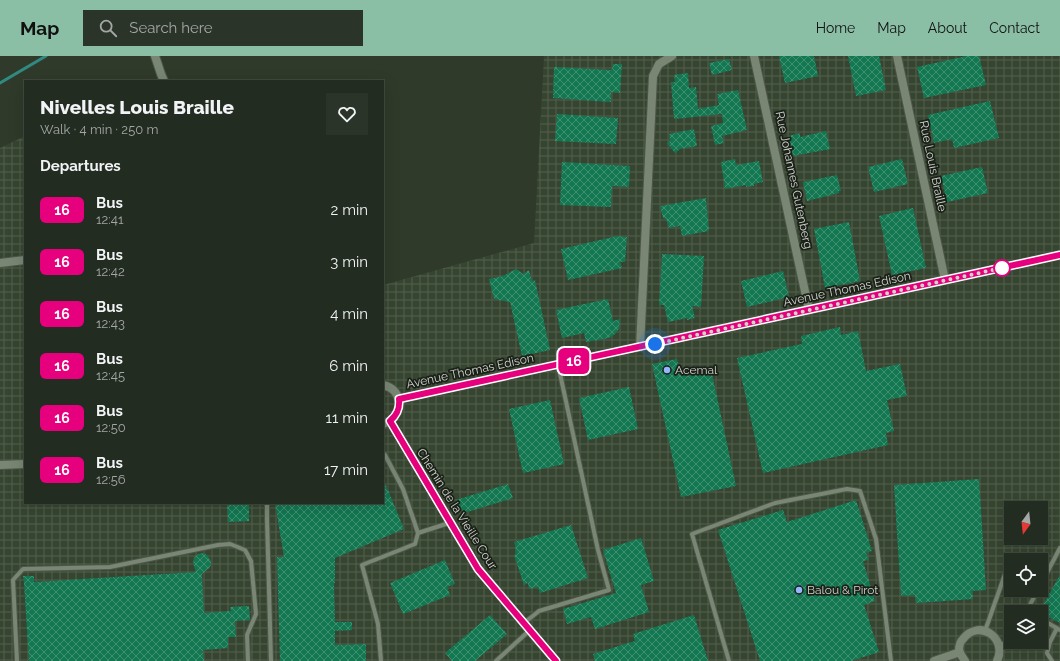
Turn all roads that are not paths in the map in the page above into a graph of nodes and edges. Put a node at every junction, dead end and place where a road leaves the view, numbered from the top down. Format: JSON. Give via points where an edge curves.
{"nodes":[{"id":1,"x":155,"y":56,"type":"edge"},
{"id":2,"x":672,"y":56,"type":"edge"},
{"id":3,"x":754,"y":56,"type":"edge"},
{"id":4,"x":897,"y":56,"type":"edge"},
{"id":5,"x":164,"y":80,"type":"edge"},
{"id":6,"x":1060,"y":255,"type":"edge"},
{"id":7,"x":24,"y":260,"type":"edge"},
{"id":8,"x":0,"y":263,"type":"edge"},
{"id":9,"x":945,"y":280,"type":"junction"},
{"id":10,"x":809,"y":310,"type":"junction"},
{"id":11,"x":640,"y":347,"type":"junction"},
{"id":12,"x":559,"y":369,"type":"dead end"},
{"id":13,"x":384,"y":385,"type":"edge"},
{"id":14,"x":399,"y":399,"type":"junction"},
{"id":15,"x":386,"y":423,"type":"edge"},
{"id":16,"x":384,"y":454,"type":"edge"},
{"id":17,"x":24,"y":464,"type":"edge"},
{"id":18,"x":0,"y":465,"type":"edge"},
{"id":19,"x":267,"y":504,"type":"edge"},
{"id":20,"x":449,"y":523,"type":"junction"},
{"id":21,"x":418,"y":533,"type":"junction"},
{"id":22,"x":1060,"y":548,"type":"edge"},
{"id":23,"x":1048,"y":571,"type":"edge"},
{"id":24,"x":1004,"y":577,"type":"edge"},
{"id":25,"x":524,"y":623,"type":"junction"},
{"id":26,"x":1048,"y":623,"type":"edge"},
{"id":27,"x":1058,"y":629,"type":"edge"},
{"id":28,"x":530,"y":630,"type":"junction"},
{"id":29,"x":985,"y":631,"type":"junction"},
{"id":30,"x":1004,"y":643,"type":"edge"},
{"id":31,"x":999,"y":646,"type":"junction"},
{"id":32,"x":960,"y":652,"type":"junction"},
{"id":33,"x":999,"y":660,"type":"edge"},
{"id":34,"x":17,"y":661,"type":"edge"},
{"id":35,"x":248,"y":661,"type":"edge"},
{"id":36,"x":271,"y":661,"type":"edge"},
{"id":37,"x":380,"y":661,"type":"edge"},
{"id":38,"x":496,"y":661,"type":"edge"},
{"id":39,"x":556,"y":661,"type":"edge"},
{"id":40,"x":729,"y":661,"type":"edge"},
{"id":41,"x":891,"y":661,"type":"edge"},
{"id":42,"x":934,"y":661,"type":"edge"},
{"id":43,"x":965,"y":661,"type":"edge"},
{"id":44,"x":1052,"y":661,"type":"edge"}],
"edges":[{"from":1,"to":5,"type":"street"},
{"from":2,"to":11,"type":"street","via":[[659,64],[653,76]]},
{"from":3,"to":10,"type":"street","name":"Rue Johannes Gutenberg"},
{"from":4,"to":9,"type":"street","name":"Rue Louis Braille"},
{"from":6,"to":9,"type":"street","name":"Avenue Thomas Edison"},
{"from":7,"to":8,"type":"street"},
{"from":9,"to":10,"type":"street","name":"Avenue Thomas Edison"},
{"from":10,"to":11,"type":"street","name":"Avenue Thomas Edison"},
{"from":11,"to":14,"type":"street","name":"Avenue Thomas Edison"},
{"from":12,"to":25,"type":"lane","via":[[609,590],[539,611]]},
{"from":13,"to":14,"type":"street","via":[[393,390]]},
{"from":14,"to":15,"type":"street","name":"Chemin de la Vieille Cour","via":[[400,404],[395,417]]},
{"from":15,"to":20,"type":"street","name":"Chemin de la Vieille Cour"},
{"from":16,"to":21,"type":"lane","via":[[403,489]]},
{"from":17,"to":18,"type":"street"},
{"from":19,"to":36,"type":"lane"},
{"from":20,"to":21,"type":"lane"},
{"from":20,"to":25,"type":"street","name":"Chemin de la Vieille Cour","via":[[478,569]]},
{"from":21,"to":37,"type":"lane","via":[[415,544],[362,565],[378,624]]},
{"from":22,"to":23,"type":"lane"},
{"from":24,"to":29,"type":"lane"},
{"from":25,"to":28,"type":"street","name":"Chemin de la Vieille Cour"},
{"from":26,"to":27,"type":"lane"},
{"from":27,"to":44,"type":"lane","via":[[1047,653]]},
{"from":28,"to":38,"type":"lane"},
{"from":28,"to":39,"type":"street","name":"Chemin de la Vieille Cour"},
{"from":29,"to":31,"type":"street","via":[[996,639]]},
{"from":29,"to":32,"type":"street","via":[[967,634],[960,642]]},
{"from":30,"to":31,"type":"lane"},
{"from":31,"to":33,"type":"street"},
{"from":32,"to":42,"type":"street"},
{"from":32,"to":43,"type":"street"},
{"from":34,"to":35,"type":"lane","via":[[13,580],[22,569],[110,567],[230,544],[245,550],[251,561],[256,614],[247,635]]},
{"from":40,"to":41,"type":"lane","via":[[692,534],[775,503],[847,489],[860,491],[876,539]]}]}
